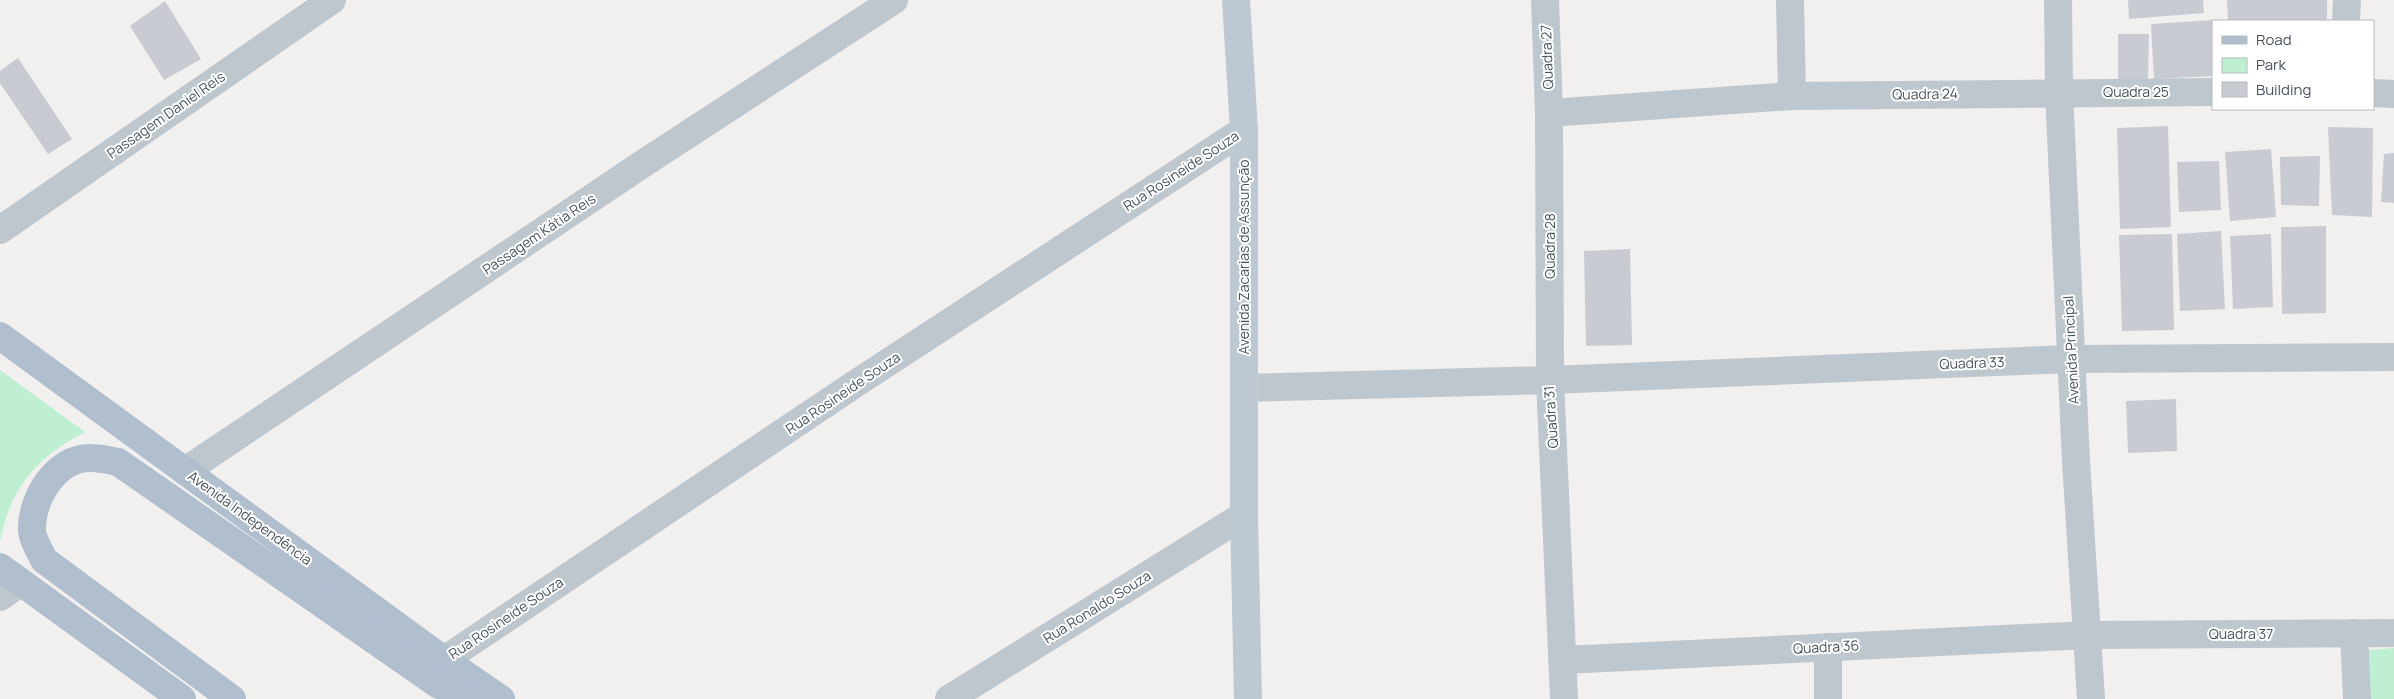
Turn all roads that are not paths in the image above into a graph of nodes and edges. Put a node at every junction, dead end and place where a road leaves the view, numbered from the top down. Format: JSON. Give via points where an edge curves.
{"nodes":[{"id":1,"x":332,"y":0,"type":"edge"},
{"id":2,"x":894,"y":0,"type":"edge"},
{"id":3,"x":1236,"y":0,"type":"edge"},
{"id":4,"x":1545,"y":0,"type":"edge"},
{"id":5,"x":1790,"y":0,"type":"edge"},
{"id":6,"x":2058,"y":0,"type":"edge"},
{"id":7,"x":2346,"y":0,"type":"edge"},
{"id":8,"x":2346,"y":20,"type":"edge"},
{"id":9,"x":2059,"y":92,"type":"junction"},
{"id":10,"x":2212,"y":92,"type":"edge"},
{"id":11,"x":2374,"y":93,"type":"edge"},
{"id":12,"x":2394,"y":94,"type":"edge"},
{"id":13,"x":1792,"y":96,"type":"junction"},
{"id":14,"x":1549,"y":113,"type":"junction"},
{"id":15,"x":1244,"y":130,"type":"junction"},
{"id":16,"x":0,"y":230,"type":"edge"},
{"id":17,"x":0,"y":336,"type":"edge"},
{"id":18,"x":2394,"y":357,"type":"edge"},
{"id":19,"x":2071,"y":359,"type":"junction"},
{"id":20,"x":1550,"y":380,"type":"junction"},
{"id":21,"x":1245,"y":388,"type":"junction"},
{"id":22,"x":185,"y":471,"type":"junction"},
{"id":23,"x":1244,"y":515,"type":"junction"},
{"id":24,"x":7,"y":582,"type":"edge"},
{"id":25,"x":2354,"y":633,"type":"junction"},
{"id":26,"x":2394,"y":633,"type":"edge"},
{"id":27,"x":2088,"y":635,"type":"junction"},
{"id":28,"x":1828,"y":647,"type":"junction"},
{"id":29,"x":444,"y":660,"type":"junction"},
{"id":30,"x":1563,"y":660,"type":"junction"},
{"id":31,"x":182,"y":699,"type":"edge"},
{"id":32,"x":232,"y":699,"type":"edge"},
{"id":33,"x":476,"y":699,"type":"edge"},
{"id":34,"x":501,"y":699,"type":"edge"},
{"id":35,"x":949,"y":699,"type":"edge"},
{"id":36,"x":1248,"y":699,"type":"edge"},
{"id":37,"x":1564,"y":699,"type":"edge"},
{"id":38,"x":1828,"y":699,"type":"edge"},
{"id":39,"x":2091,"y":699,"type":"edge"},
{"id":40,"x":2357,"y":699,"type":"edge"}],
"edges":[{"from":1,"to":16,"type":"street","name":"Passagem Daniel Reis"},
{"from":2,"to":22,"type":"street","name":"Passagem Kátia Reis","via":[[653,157]]},
{"from":3,"to":15,"type":"main road","name":"Avenida Zacarias de Assunção"},
{"from":4,"to":14,"type":"street","name":"Quadra 27"},
{"from":5,"to":13,"type":"street"},
{"from":6,"to":9,"type":"street","name":"Avenida Principal"},
{"from":7,"to":8,"type":"street"},
{"from":9,"to":10,"type":"street","name":"Quadra 25"},
{"from":9,"to":13,"type":"street","name":"Quadra 24"},
{"from":9,"to":19,"type":"street","name":"Avenida Principal"},
{"from":11,"to":12,"type":"street"},
{"from":13,"to":14,"type":"street","name":"Quadra 24"},
{"from":14,"to":20,"type":"street","name":"Quadra 28"},
{"from":15,"to":21,"type":"main road","name":"Avenida Zacarias de Assunção"},
{"from":15,"to":29,"type":"street","name":"Rua Rosineide Souza","via":[[858,382]]},
{"from":17,"to":22,"type":"main road","name":"Avenida Independência"},
{"from":18,"to":19,"type":"street","name":"Quadra 33"},
{"from":19,"to":20,"type":"street","name":"Quadra 33"},
{"from":19,"to":27,"type":"street","name":"Avenida Principal"},
{"from":20,"to":21,"type":"street","name":"Quadra 31"},
{"from":20,"to":30,"type":"street","name":"Quadra 31"},
{"from":21,"to":23,"type":"main road","name":"Avenida Zacarias de Assunção"},
{"from":22,"to":29,"type":"main road","name":"Avenida Independência"},
{"from":23,"to":35,"type":"street","name":"Rua Ronaldo Souza"},
{"from":23,"to":36,"type":"main road","name":"Avenida Zacarias de Assunção"},
{"from":24,"to":31,"type":"main road"},
{"from":25,"to":26,"type":"street","name":"Quadra 37"},
{"from":25,"to":27,"type":"street","name":"Quadra 37"},
{"from":25,"to":40,"type":"street"},
{"from":27,"to":28,"type":"street","name":"Quadra 36"},
{"from":27,"to":39,"type":"street","name":"Avenida Principal"},
{"from":28,"to":30,"type":"street","name":"Quadra 36"},
{"from":28,"to":38,"type":"street"},
{"from":29,"to":34,"type":"main road","name":"Avenida Independência"},
{"from":30,"to":37,"type":"street","name":"Quadra 31"},
{"from":32,"to":33,"type":"main road","via":[[44,560],[31,529],[38,498],[52,477],[68,463],[90,458],[118,462],[440,685]]}]}
